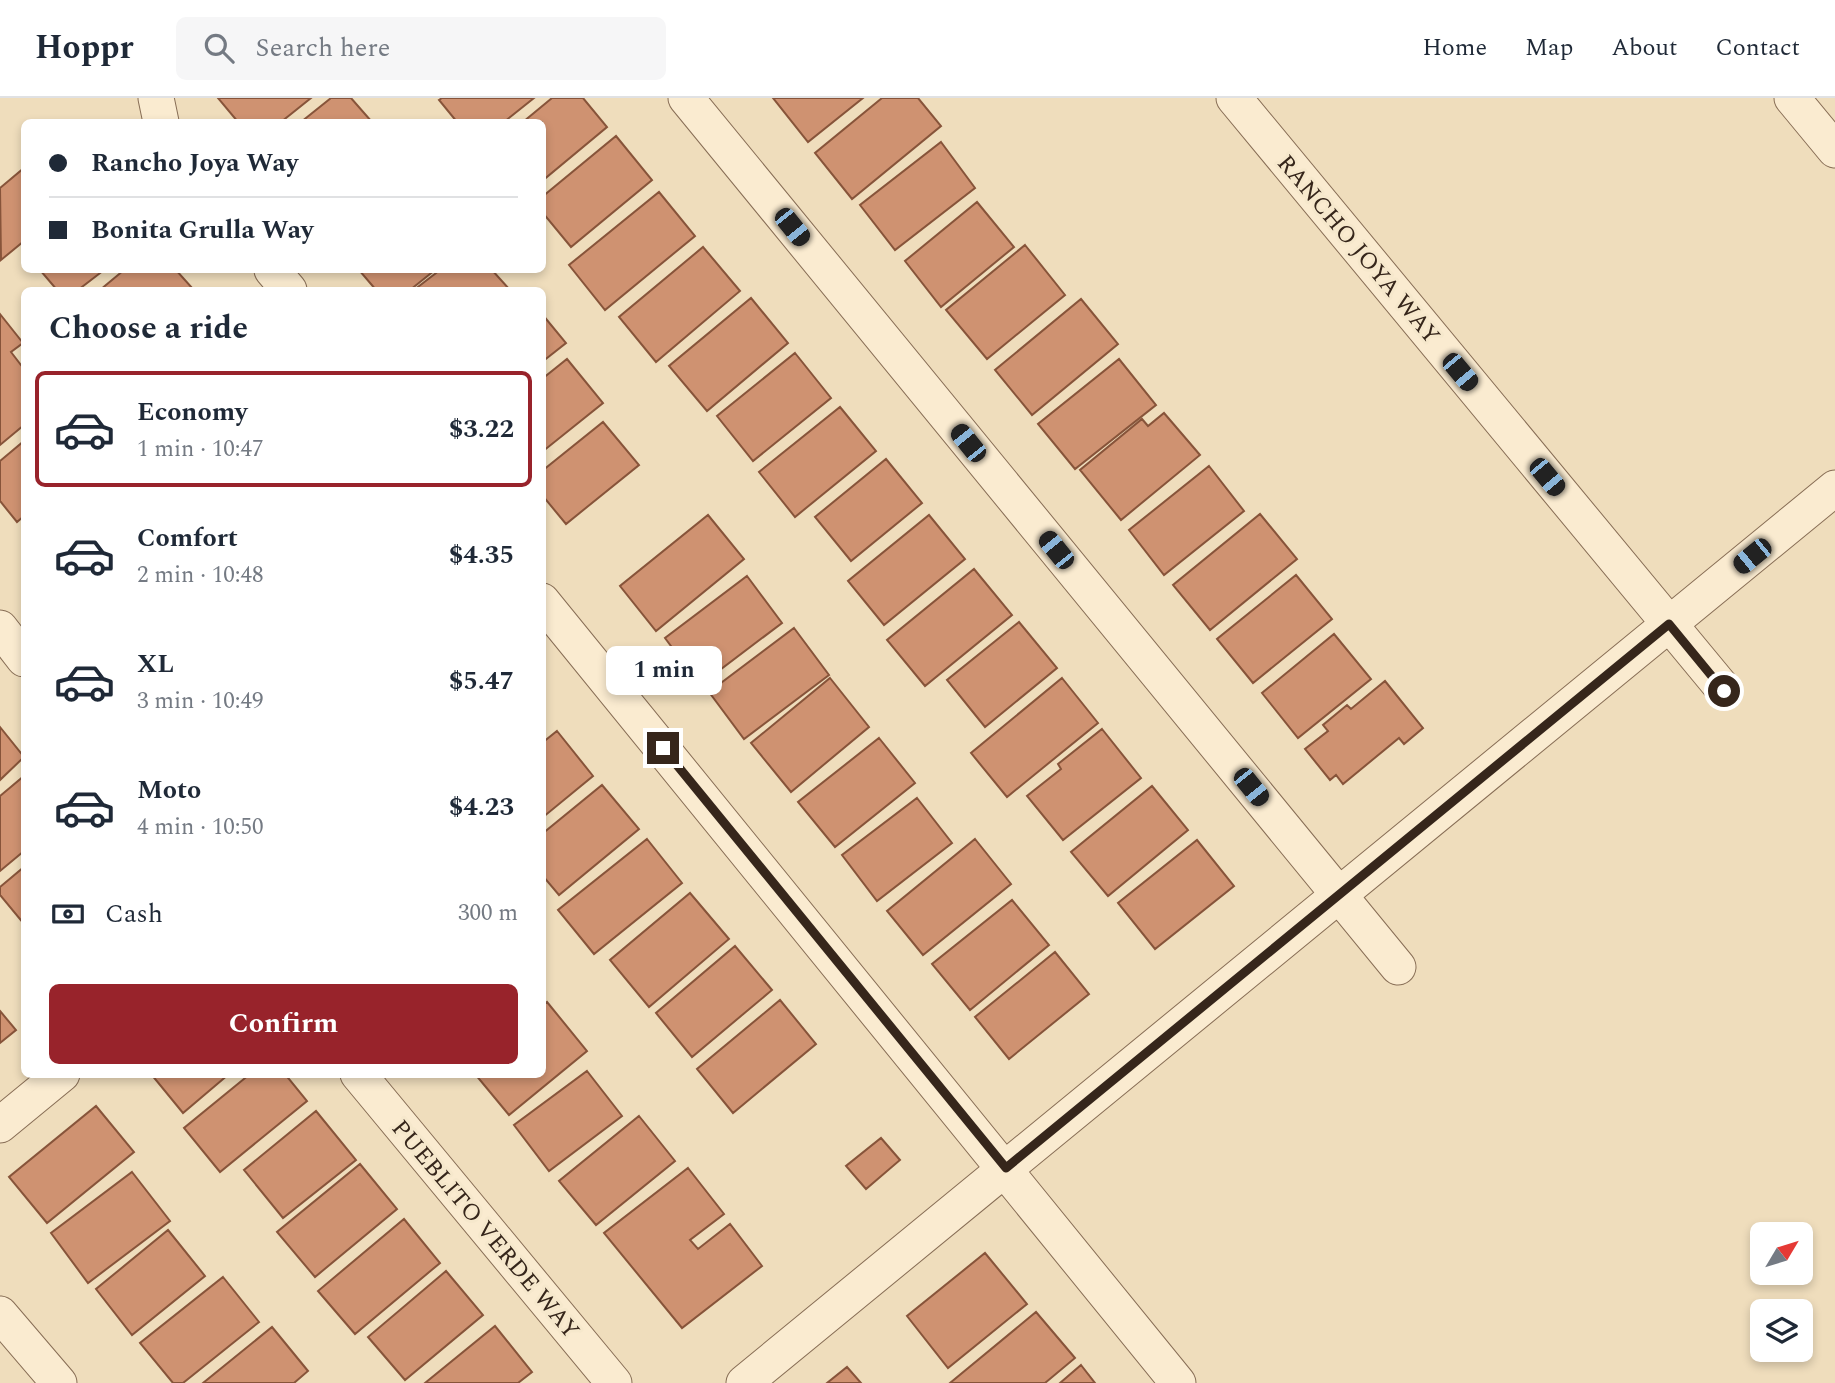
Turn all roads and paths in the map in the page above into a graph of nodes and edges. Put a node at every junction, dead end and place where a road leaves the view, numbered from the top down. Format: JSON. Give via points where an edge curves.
{"nodes":[{"id":1,"x":686,"y":98,"type":"edge"},
{"id":2,"x":1234,"y":98,"type":"edge"},
{"id":3,"x":1792,"y":98,"type":"edge"},
{"id":4,"x":1835,"y":150,"type":"edge"},
{"id":5,"x":275,"y":273,"type":"edge"},
{"id":6,"x":286,"y":287,"type":"edge"},
{"id":7,"x":1835,"y":488,"type":"edge"},
{"id":8,"x":546,"y":606,"type":"edge"},
{"id":9,"x":1669,"y":624,"type":"junction"},
{"id":10,"x":0,"y":628,"type":"edge"},
{"id":11,"x":21,"y":655,"type":"edge"},
{"id":12,"x":1724,"y":691,"type":"dead end"},
{"id":13,"x":1339,"y":895,"type":"junction"},
{"id":14,"x":1398,"y":967,"type":"dead end"},
{"id":15,"x":57,"y":1078,"type":"edge"},
{"id":16,"x":361,"y":1078,"type":"edge"},
{"id":17,"x":0,"y":1125,"type":"edge"},
{"id":18,"x":1006,"y":1168,"type":"junction"},
{"id":19,"x":0,"y":1314,"type":"edge"},
{"id":20,"x":59,"y":1383,"type":"edge"},
{"id":21,"x":614,"y":1383,"type":"edge"},
{"id":22,"x":744,"y":1383,"type":"edge"},
{"id":23,"x":1178,"y":1383,"type":"edge"}],
"edges":[{"from":1,"to":13,"type":"street"},
{"from":2,"to":9,"type":"street","name":"RANCHO JOYA WAY"},
{"from":3,"to":4,"type":"street"},
{"from":5,"to":6,"type":"street"},
{"from":7,"to":9,"type":"street"},
{"from":8,"to":18,"type":"street"},
{"from":9,"to":12,"type":"street","name":"RANCHO JOYA WAY"},
{"from":9,"to":13,"type":"street"},
{"from":10,"to":11,"type":"street"},
{"from":13,"to":14,"type":"street"},
{"from":13,"to":18,"type":"street"},
{"from":15,"to":17,"type":"street"},
{"from":16,"to":21,"type":"street","name":"PUEBLITO VERDE WAY"},
{"from":18,"to":22,"type":"street"},
{"from":18,"to":23,"type":"street"},
{"from":19,"to":20,"type":"street"}]}
